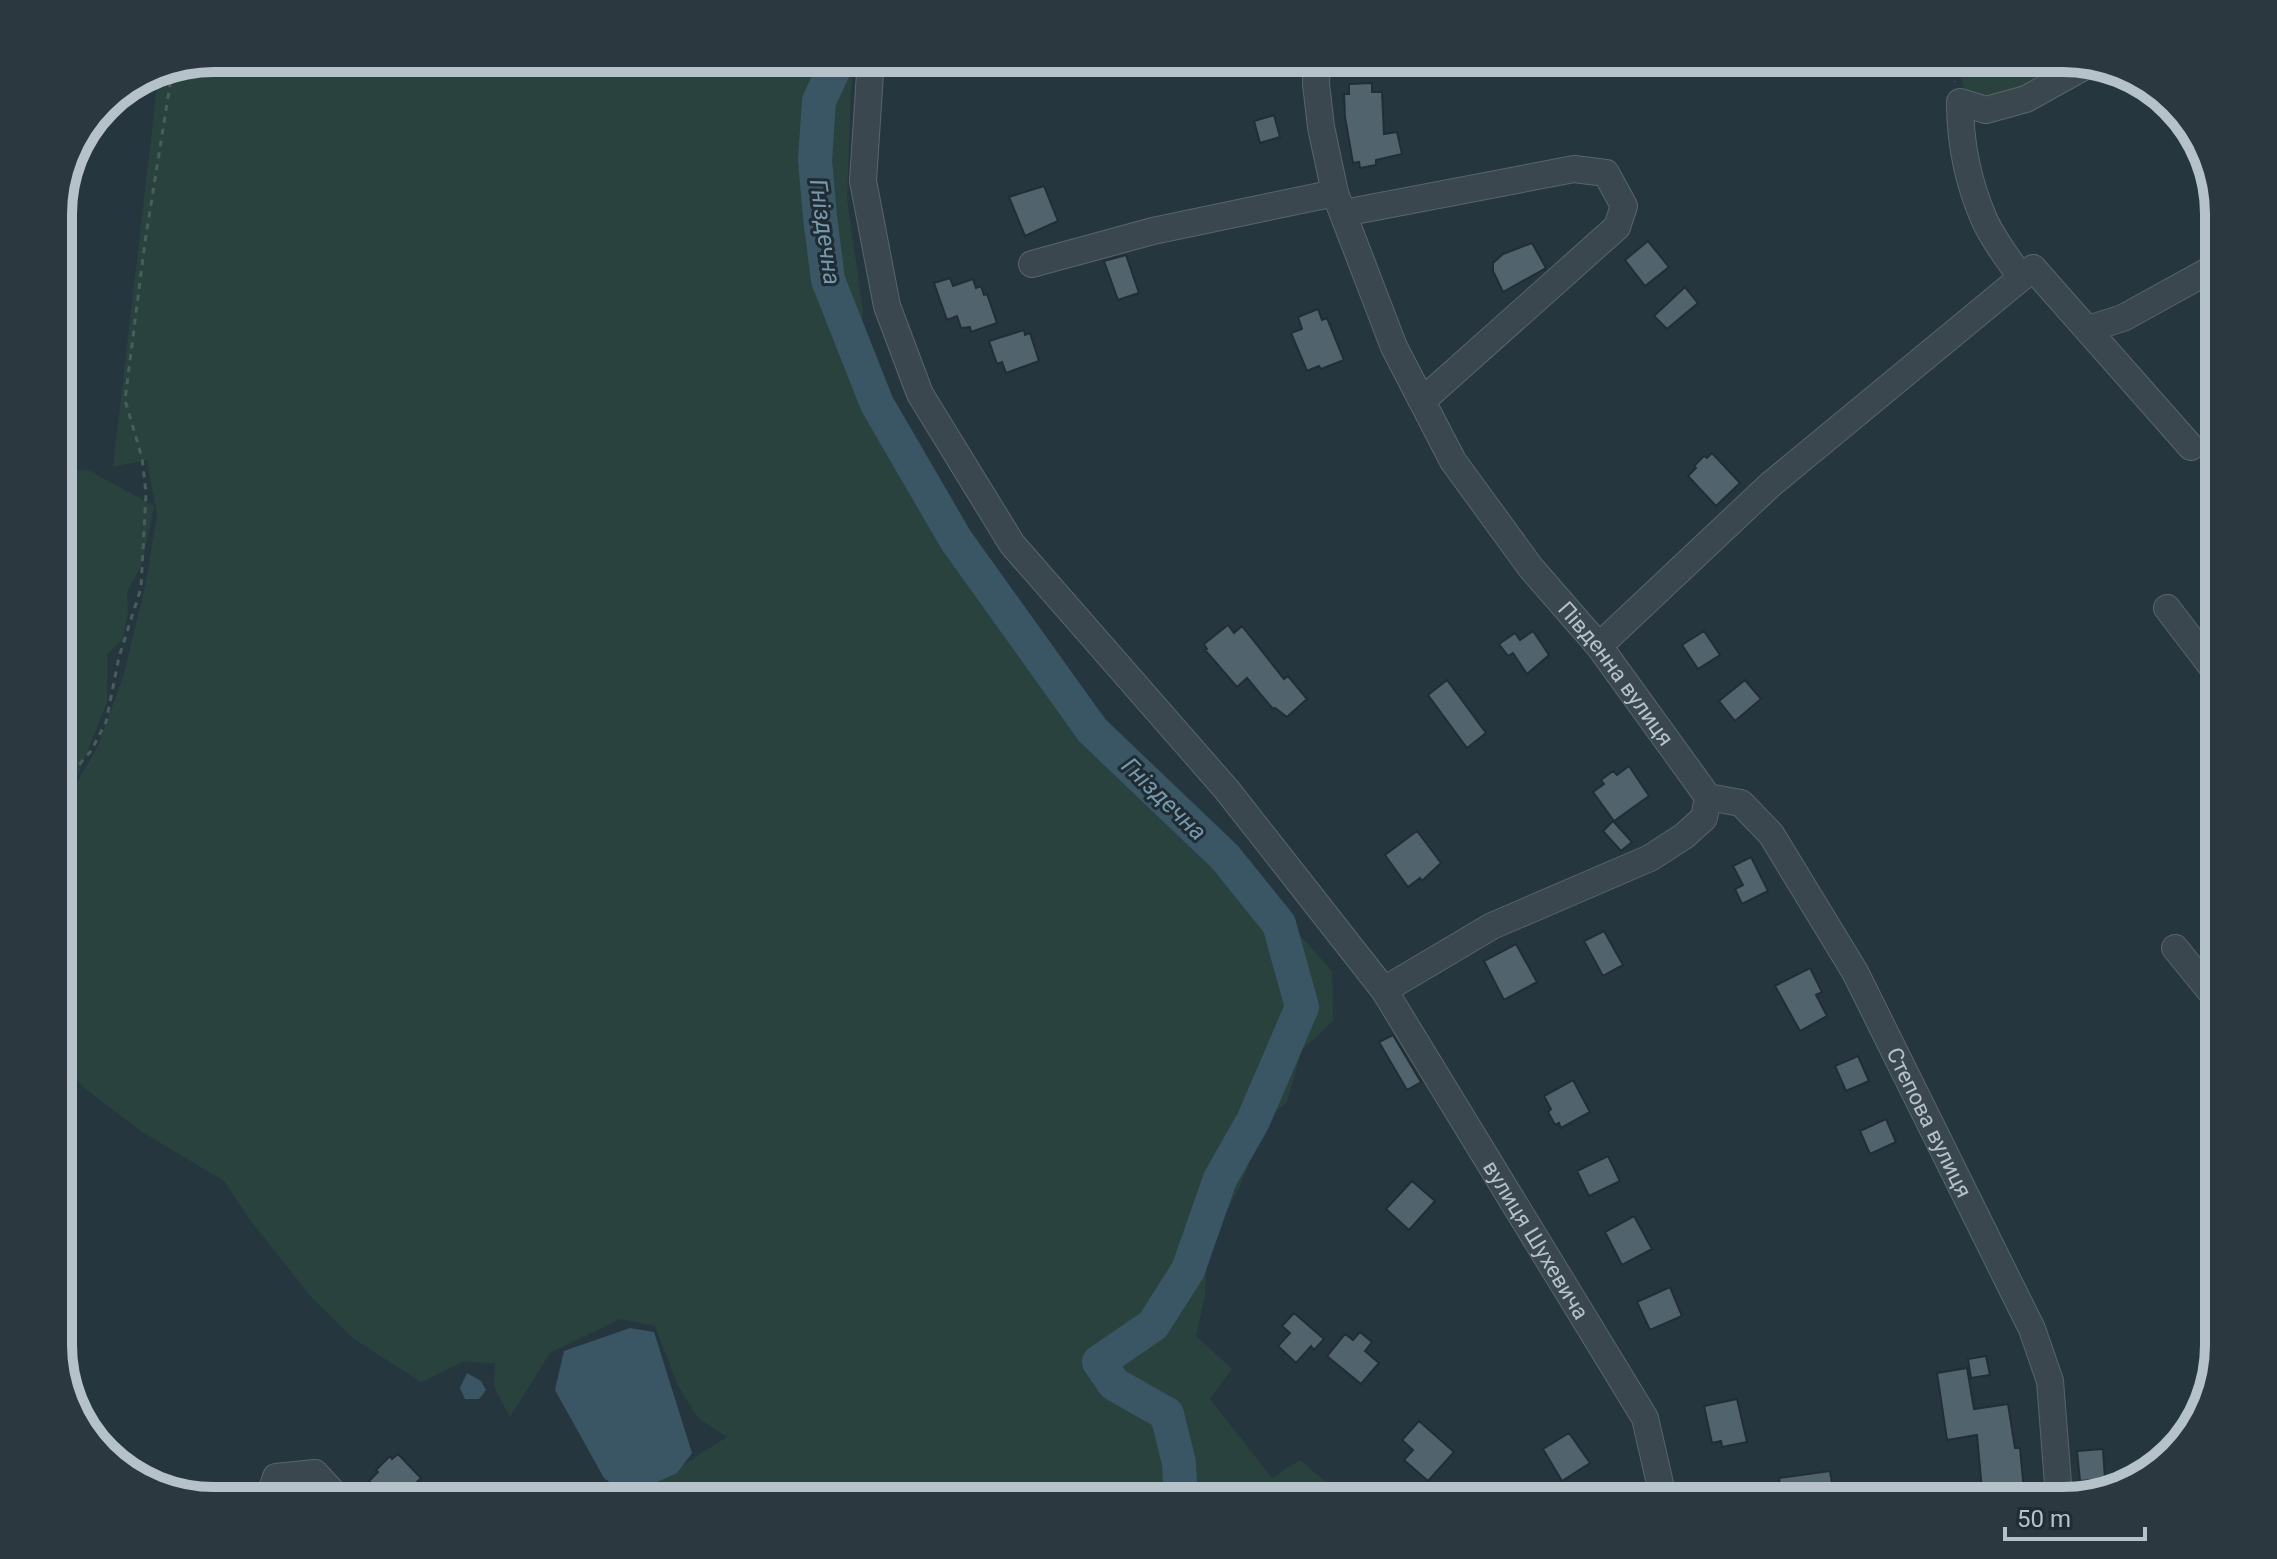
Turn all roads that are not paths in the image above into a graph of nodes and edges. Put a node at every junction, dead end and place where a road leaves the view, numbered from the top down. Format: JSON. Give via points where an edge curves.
{"nodes":[{"id":1,"x":870,"y":72,"type":"edge"},
{"id":2,"x":1316,"y":72,"type":"edge"},
{"id":3,"x":2073,"y":73,"type":"edge"},
{"id":4,"x":1340,"y":203,"type":"junction"},
{"id":5,"x":1032,"y":264,"type":"dead end"},
{"id":6,"x":2205,"y":273,"type":"edge"},
{"id":7,"x":2021,"y":278,"type":"junction"},
{"id":8,"x":2088,"y":329,"type":"junction"},
{"id":9,"x":1422,"y":401,"type":"junction"},
{"id":10,"x":2191,"y":447,"type":"dead end"},
{"id":11,"x":2167,"y":608,"type":"dead end"},
{"id":12,"x":1599,"y":646,"type":"junction"},
{"id":13,"x":2205,"y":658,"type":"edge"},
{"id":14,"x":1708,"y":797,"type":"junction"},
{"id":15,"x":2175,"y":948,"type":"dead end"},
{"id":16,"x":2205,"y":985,"type":"edge"},
{"id":17,"x":1384,"y":990,"type":"junction"},
{"id":18,"x":273,"y":1487,"type":"edge"},
{"id":19,"x":328,"y":1487,"type":"edge"},
{"id":20,"x":1661,"y":1487,"type":"edge"},
{"id":21,"x":2058,"y":1487,"type":"edge"}],
"edges":[{"from":1,"to":17,"type":"street","name":"вулиця Шухевича","via":[[863,181],[887,306],[920,394],[1012,544],[1227,790]]},
{"from":2,"to":4,"type":"street","name":"Південна вулиця","via":[[1321,127]]},
{"from":3,"to":7,"type":"street","via":[[2026,99],[1986,110],[1960,102],[1971,181],[1985,221]]},
{"from":4,"to":5,"type":"street","via":[[1153,231]]},
{"from":4,"to":9,"type":"street","name":"Південна вулиця","via":[[1394,347]]},
{"from":4,"to":9,"type":"street","via":[[1574,169],[1606,173],[1624,206],[1617,227]]},
{"from":6,"to":8,"type":"street","via":[[2123,318]]},
{"from":7,"to":8,"type":"street","via":[[2033,268]]},
{"from":7,"to":12,"type":"street","via":[[1770,485]]},
{"from":8,"to":10,"type":"street"},
{"from":9,"to":12,"type":"street","name":"Південна вулиця","via":[[1453,461],[1531,568]]},
{"from":11,"to":13,"type":"street"},
{"from":12,"to":14,"type":"street","name":"Південна вулиця"},
{"from":14,"to":17,"type":"street","via":[[1704,818],[1650,858],[1492,926]]},
{"from":14,"to":21,"type":"street","name":"Степова вулиця","via":[[1741,803],[1771,834],[1855,972],[2032,1329],[2050,1381]]},
{"from":15,"to":16,"type":"street"},
{"from":17,"to":20,"type":"street","name":"вулиця Шухевича","via":[[1645,1418]]},
{"from":18,"to":19,"type":"street","via":[[276,1477],[315,1473]]}]}
